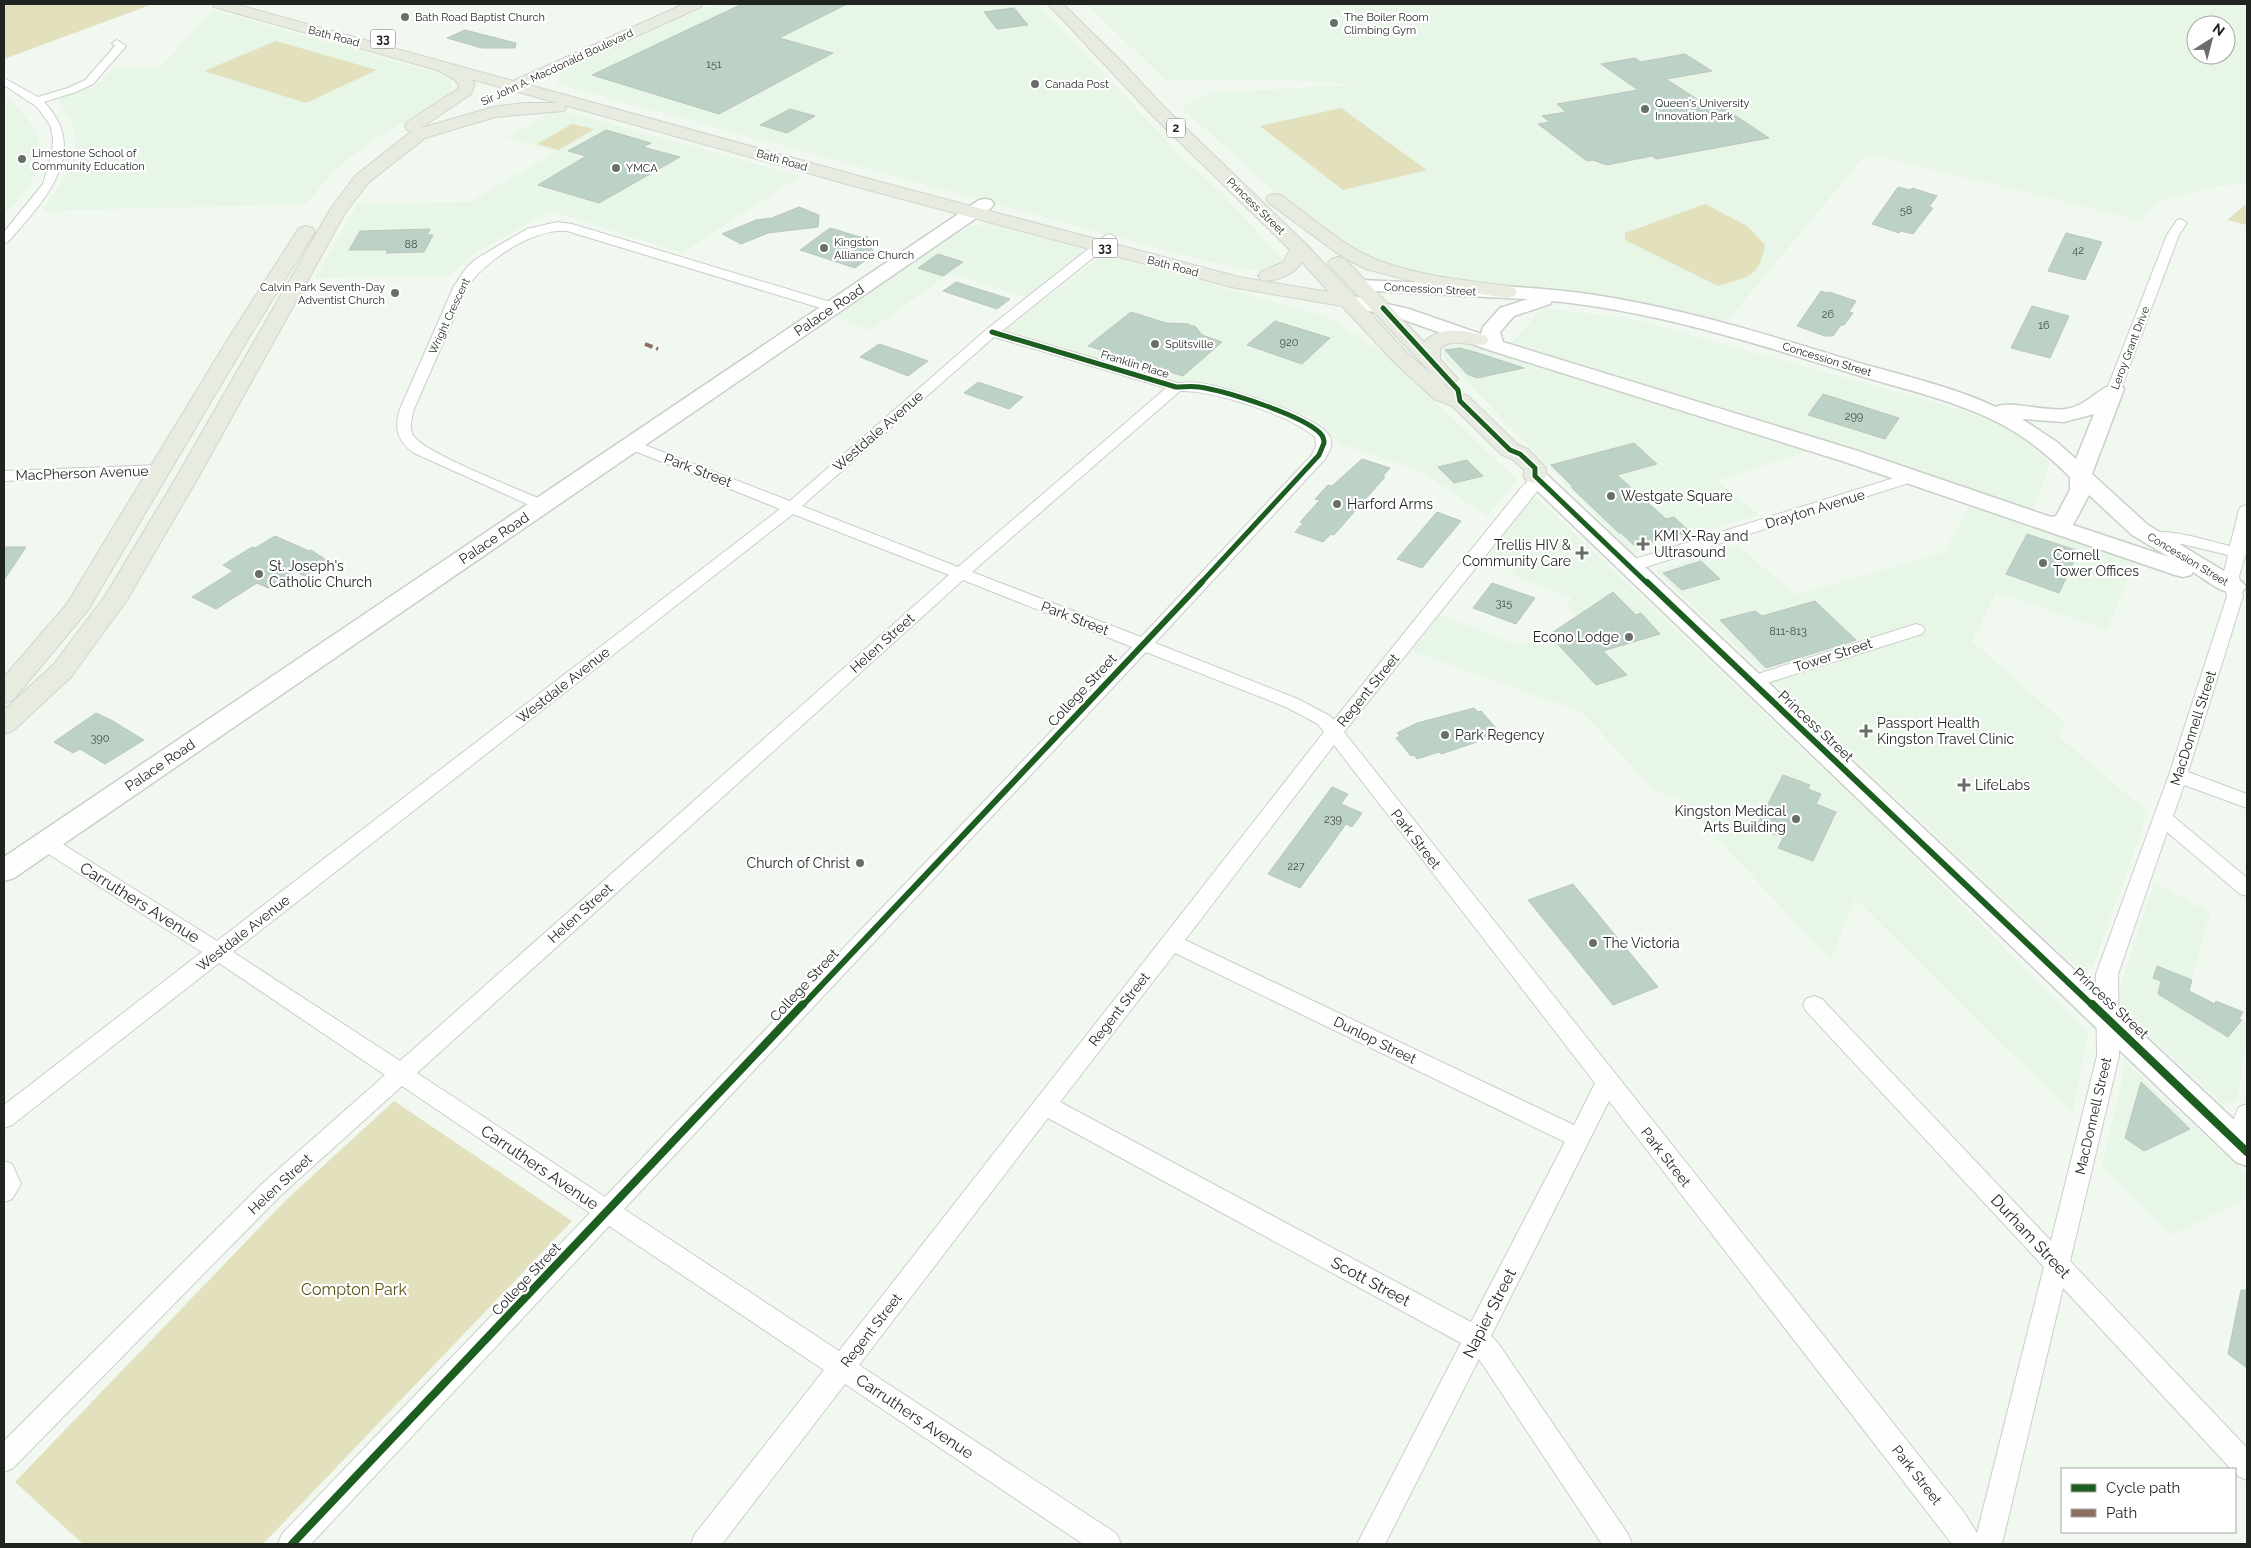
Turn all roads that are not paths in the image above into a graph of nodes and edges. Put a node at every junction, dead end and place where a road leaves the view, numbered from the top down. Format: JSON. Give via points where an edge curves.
{"nodes":[{"id":1,"x":219,"y":4,"type":"edge"},
{"id":2,"x":252,"y":4,"type":"edge"},
{"id":3,"x":677,"y":4,"type":"edge"},
{"id":4,"x":696,"y":4,"type":"edge"},
{"id":5,"x":1056,"y":4,"type":"edge"},
{"id":6,"x":1073,"y":4,"type":"edge"},
{"id":7,"x":117,"y":44,"type":"dead end"},
{"id":8,"x":425,"y":61,"type":"junction"},
{"id":9,"x":1138,"y":66,"type":"dead end"},
{"id":10,"x":4,"y":81,"type":"edge"},
{"id":11,"x":514,"y":81,"type":"junction"},
{"id":12,"x":36,"y":101,"type":"junction"},
{"id":13,"x":604,"y":111,"type":"junction"},
{"id":14,"x":416,"y":130,"type":"junction"},
{"id":15,"x":1262,"y":186,"type":"dead end"},
{"id":16,"x":1275,"y":199,"type":"junction"},
{"id":17,"x":979,"y":208,"type":"junction"},
{"id":18,"x":2181,"y":223,"type":"dead end"},
{"id":19,"x":4,"y":239,"type":"edge"},
{"id":20,"x":1105,"y":242,"type":"junction"},
{"id":21,"x":1300,"y":249,"type":"junction"},
{"id":22,"x":1268,"y":276,"type":"junction"},
{"id":23,"x":1238,"y":283,"type":"junction"},
{"id":24,"x":1332,"y":284,"type":"junction"},
{"id":25,"x":1507,"y":292,"type":"junction"},
{"id":26,"x":1355,"y":293,"type":"junction"},
{"id":27,"x":1558,"y":296,"type":"junction"},
{"id":28,"x":832,"y":307,"type":"junction"},
{"id":29,"x":1383,"y":308,"type":"junction"},
{"id":30,"x":992,"y":332,"type":"junction"},
{"id":31,"x":1488,"y":343,"type":"junction"},
{"id":32,"x":1401,"y":358,"type":"junction"},
{"id":33,"x":1430,"y":359,"type":"junction"},
{"id":34,"x":1176,"y":387,"type":"junction"},
{"id":35,"x":2114,"y":388,"type":"junction"},
{"id":36,"x":1956,"y":397,"type":"junction"},
{"id":37,"x":1460,"y":401,"type":"junction"},
{"id":38,"x":1324,"y":438,"type":"joint"},
{"id":39,"x":2094,"y":441,"type":"junction"},
{"id":40,"x":206,"y":444,"type":"junction"},
{"id":41,"x":632,"y":445,"type":"junction"},
{"id":42,"x":160,"y":470,"type":"junction"},
{"id":43,"x":2081,"y":475,"type":"junction"},
{"id":44,"x":4,"y":476,"type":"edge"},
{"id":45,"x":1913,"y":477,"type":"junction"},
{"id":46,"x":1537,"y":478,"type":"junction"},
{"id":47,"x":173,"y":501,"type":"junction"},
{"id":48,"x":542,"y":505,"type":"junction"},
{"id":49,"x":792,"y":507,"type":"junction"},
{"id":50,"x":2247,"y":510,"type":"edge"},
{"id":51,"x":2124,"y":516,"type":"junction"},
{"id":52,"x":2050,"y":525,"type":"junction"},
{"id":53,"x":2149,"y":537,"type":"junction"},
{"id":54,"x":2239,"y":550,"type":"junction"},
{"id":55,"x":1631,"y":566,"type":"junction"},
{"id":56,"x":961,"y":573,"type":"junction"},
{"id":57,"x":2241,"y":589,"type":"edge"},
{"id":58,"x":1916,"y":630,"type":"dead end"},
{"id":59,"x":1143,"y":645,"type":"junction"},
{"id":60,"x":1751,"y":682,"type":"junction"},
{"id":61,"x":4,"y":694,"type":"edge"},
{"id":62,"x":4,"y":725,"type":"edge"},
{"id":63,"x":1334,"y":732,"type":"junction"},
{"id":64,"x":2178,"y":775,"type":"junction"},
{"id":65,"x":2247,"y":801,"type":"edge"},
{"id":66,"x":2163,"y":818,"type":"junction"},
{"id":67,"x":46,"y":842,"type":"junction"},
{"id":68,"x":4,"y":871,"type":"edge"},
{"id":69,"x":2247,"y":889,"type":"edge"},
{"id":70,"x":1171,"y":942,"type":"junction"},
{"id":71,"x":218,"y":952,"type":"junction"},
{"id":72,"x":1814,"y":1005,"type":"dead end"},
{"id":73,"x":2107,"y":1017,"type":"junction"},
{"id":74,"x":400,"y":1074,"type":"junction"},
{"id":75,"x":1607,"y":1082,"type":"junction"},
{"id":76,"x":1045,"y":1105,"type":"junction"},
{"id":77,"x":2247,"y":1114,"type":"edge"},
{"id":78,"x":4,"y":1118,"type":"edge"},
{"id":79,"x":1579,"y":1138,"type":"junction"},
{"id":80,"x":2244,"y":1148,"type":"edge"},
{"id":81,"x":4,"y":1171,"type":"edge"},
{"id":82,"x":4,"y":1192,"type":"edge"},
{"id":83,"x":607,"y":1212,"type":"junction"},
{"id":84,"x":2057,"y":1264,"type":"junction"},
{"id":85,"x":1476,"y":1338,"type":"junction"},
{"id":86,"x":842,"y":1367,"type":"junction"},
{"id":87,"x":4,"y":1460,"type":"edge"},
{"id":88,"x":2247,"y":1467,"type":"edge"},
{"id":89,"x":292,"y":1544,"type":"edge"},
{"id":90,"x":704,"y":1544,"type":"edge"},
{"id":91,"x":1107,"y":1544,"type":"edge"},
{"id":92,"x":1371,"y":1544,"type":"edge"},
{"id":93,"x":1618,"y":1544,"type":"edge"},
{"id":94,"x":1968,"y":1544,"type":"edge"},
{"id":95,"x":1988,"y":1544,"type":"edge"}],
"edges":[{"from":1,"to":8,"type":"main road","name":"Bath Road","number":"33"},
{"from":2,"to":11,"type":"main road","name":"Bath Road","number":"33"},
{"from":3,"to":11,"type":"main road","name":"Sir John A. Macdonald Boulevard"},
{"from":4,"to":11,"type":"main road","name":"Sir John A. Macdonald Boulevard"},
{"from":5,"to":21,"type":"main road","name":"Princess Street","number":"2","via":[[1157,110]]},
{"from":6,"to":9,"type":"main road"},
{"from":7,"to":12,"type":"street","via":[[121,46],[89,82]]},
{"from":8,"to":11,"type":"main road","name":"Bath Road","number":"33"},
{"from":8,"to":14,"type":"main road","via":[[460,76],[467,84],[465,91]]},
{"from":10,"to":12,"type":"street"},
{"from":11,"to":13,"type":"main road","name":"Bath Road","number":"33"},
{"from":11,"to":14,"type":"main road","name":"Sir John A. Macdonald Boulevard"},
{"from":11,"to":17,"type":"main road","name":"Bath Road","number":"33"},
{"from":12,"to":19,"type":"street","via":[[49,112],[54,122],[60,138],[59,155],[46,188]]},
{"from":13,"to":14,"type":"main road","via":[[524,108]]},
{"from":13,"to":17,"type":"main road","name":"Bath Road","number":"33"},
{"from":14,"to":40,"type":"main road","via":[[362,179],[337,212]]},
{"from":14,"to":42,"type":"main road","via":[[374,151],[343,178],[321,207]]},
{"from":15,"to":16,"type":"main road","name":"Princess Street","number":"2"},
{"from":16,"to":25,"type":"main road","via":[[1348,252],[1373,265],[1435,281]]},
{"from":16,"to":26,"type":"main road","name":"Princess Street","number":"2"},
{"from":17,"to":20,"type":"main road","name":"Bath Road","number":"33"},
{"from":17,"to":28,"type":"main road","name":"Palace Road"},
{"from":18,"to":35,"type":"street","name":"Leroy Grant Drive","via":[[2173,235]]},
{"from":20,"to":22,"type":"main road","name":"Bath Road","number":"33"},
{"from":20,"to":23,"type":"main road","name":"Bath Road","number":"33"},
{"from":20,"to":30,"type":"street","name":"Westdale Avenue"},
{"from":21,"to":22,"type":"main road","via":[[1290,266]]},
{"from":21,"to":24,"type":"main road","name":"Princess Street","number":"2"},
{"from":22,"to":24,"type":"main road","name":"Bath Road","number":"33"},
{"from":23,"to":26,"type":"main road","name":"Bath Road","number":"33"},
{"from":23,"to":32,"type":"main road","via":[[1302,303],[1353,324]]},
{"from":24,"to":26,"type":"main road","name":"Princess Street","number":"2"},
{"from":25,"to":26,"type":"main road","name":"Concession Street"},
{"from":25,"to":27,"type":"main road","name":"Concession Street"},
{"from":26,"to":29,"type":"main road","name":"Princess Street","number":"2"},
{"from":26,"to":32,"type":"main road","name":"Princess Street","number":"2"},
{"from":27,"to":31,"type":"main road","via":[[1507,312],[1490,331]]},
{"from":27,"to":36,"type":"main road","name":"Concession Street","via":[[1732,331]]},
{"from":28,"to":41,"type":"main road","name":"Palace Road"},
{"from":28,"to":48,"type":"street","name":"Wright Crescent","via":[[568,227],[531,232],[490,256],[472,270],[461,286],[407,410],[404,433],[414,447],[426,454]]},
{"from":29,"to":31,"type":"main road","name":"Concession Street"},
{"from":29,"to":33,"type":"main road","name":"Princess Street","number":"2"},
{"from":30,"to":34,"type":"street","name":"Franklin Place"},
{"from":30,"to":49,"type":"street","name":"Westdale Avenue"},
{"from":31,"to":33,"type":"main road","via":[[1451,336],[1438,339],[1430,348]]},
{"from":31,"to":45,"type":"main road","name":"Concession Street"},
{"from":32,"to":37,"type":"main road","name":"Princess Street","number":"2","via":[[1442,394]]},
{"from":33,"to":37,"type":"main road","name":"Princess Street","number":"2","via":[[1458,390]]},
{"from":34,"to":38,"type":"street","name":"Franklin Place","via":[[1211,390],[1302,420],[1316,428]]},
{"from":34,"to":56,"type":"street","name":"Helen Street"},
{"from":35,"to":36,"type":"main road","via":[[2103,402],[2090,409],[2059,416],[2024,413]]},
{"from":35,"to":39,"type":"main road","name":"Leroy Grant Drive"},
{"from":36,"to":43,"type":"main road","name":"Concession Street","via":[[2021,425]]},
{"from":37,"to":46,"type":"main road","name":"Princess Street","number":"2","via":[[1510,450],[1510,459]]},
{"from":38,"to":59,"type":"street","name":"College Street","via":[[1321,455]]},
{"from":39,"to":43,"type":"main road","name":"Leroy Grant Drive"},
{"from":39,"to":51,"type":"main road","via":[[2101,478]]},
{"from":40,"to":42,"type":"main road","via":[[184,460]]},
{"from":40,"to":47,"type":"main road"},
{"from":41,"to":48,"type":"main road","name":"Palace Road"},
{"from":41,"to":49,"type":"street","name":"Park Street"},
{"from":42,"to":44,"type":"street","name":"MacPherson Avenue"},
{"from":42,"to":47,"type":"main road","via":[[175,479]]},
{"from":42,"to":61,"type":"main road","via":[[76,610]]},
{"from":43,"to":51,"type":"main road","name":"Concession Street"},
{"from":43,"to":52,"type":"main road","name":"Leroy Grant Drive","via":[[2080,490],[2065,520]]},
{"from":45,"to":52,"type":"main road","name":"Concession Street"},
{"from":45,"to":55,"type":"street","name":"Drayton Avenue"},
{"from":46,"to":55,"type":"main road","name":"Princess Street","number":"2"},
{"from":46,"to":63,"type":"street","name":"Regent Street"},
{"from":47,"to":62,"type":"main road","via":[[115,600],[62,671]]},
{"from":48,"to":67,"type":"main road","name":"Palace Road"},
{"from":49,"to":56,"type":"street","name":"Park Street"},
{"from":49,"to":71,"type":"street","name":"Westdale Avenue"},
{"from":50,"to":54,"type":"street","name":"MacDonnell Street"},
{"from":51,"to":53,"type":"main road","name":"Concession Street"},
{"from":52,"to":57,"type":"main road","name":"Concession Street"},
{"from":53,"to":54,"type":"street","via":[[2182,539],[2230,551]]},
{"from":53,"to":57,"type":"main road","name":"Concession Street"},
{"from":54,"to":57,"type":"street","name":"MacDonnell Street","via":[[2232,576]]},
{"from":55,"to":60,"type":"main road","name":"Princess Street","number":"2"},
{"from":56,"to":59,"type":"street","name":"Park Street"},
{"from":56,"to":74,"type":"street","name":"Helen Street"},
{"from":57,"to":64,"type":"street","name":"MacDonnell Street","via":[[2235,596]]},
{"from":58,"to":60,"type":"street","name":"Tower Street"},
{"from":59,"to":63,"type":"street","name":"Park Street","via":[[1292,703],[1324,720]]},
{"from":59,"to":83,"type":"street","name":"College Street"},
{"from":60,"to":73,"type":"main road","name":"Princess Street","number":"2"},
{"from":63,"to":70,"type":"street","name":"Regent Street"},
{"from":63,"to":75,"type":"street","name":"Park Street"},
{"from":64,"to":65,"type":"street"},
{"from":64,"to":66,"type":"street","name":"MacDonnell Street"},
{"from":66,"to":69,"type":"street"},
{"from":66,"to":73,"type":"street","name":"MacDonnell Street","via":[[2107,974]]},
{"from":67,"to":68,"type":"main road","name":"Palace Road"},
{"from":67,"to":71,"type":"street","name":"Carruthers Avenue"},
{"from":70,"to":76,"type":"street","name":"Regent Street"},
{"from":70,"to":79,"type":"street","name":"Dunlop Street"},
{"from":71,"to":74,"type":"street","name":"Carruthers Avenue"},
{"from":71,"to":78,"type":"street","name":"Westdale Avenue"},
{"from":72,"to":84,"type":"street","name":"Durham Street"},
{"from":73,"to":80,"type":"main road","name":"Princess Street","number":"2"},
{"from":73,"to":84,"type":"street","name":"MacDonnell Street","via":[[2108,1056]]},
{"from":74,"to":83,"type":"street","name":"Carruthers Avenue"},
{"from":74,"to":87,"type":"street","name":"Helen Street","via":[[272,1190]]},
{"from":75,"to":79,"type":"street","name":"Napier Street"},
{"from":75,"to":94,"type":"street","name":"Park Street","via":[[1947,1513]]},
{"from":76,"to":85,"type":"street","name":"Scott Street"},
{"from":76,"to":86,"type":"street","name":"Regent Street"},
{"from":77,"to":80,"type":"street"},
{"from":79,"to":85,"type":"street","name":"Napier Street"},
{"from":81,"to":82,"type":"street","via":[[9,1184]]},
{"from":83,"to":86,"type":"street","name":"Carruthers Avenue"},
{"from":83,"to":89,"type":"street","name":"College Street"},
{"from":84,"to":88,"type":"street","name":"Durham Street"},
{"from":84,"to":95,"type":"street","name":"MacDonnell Street"},
{"from":85,"to":92,"type":"street","name":"Napier Street"},
{"from":85,"to":93,"type":"street","name":"Scott Street","via":[[1489,1352]]},
{"from":86,"to":90,"type":"street","name":"Regent Street"},
{"from":86,"to":91,"type":"street","name":"Carruthers Avenue"}]}
